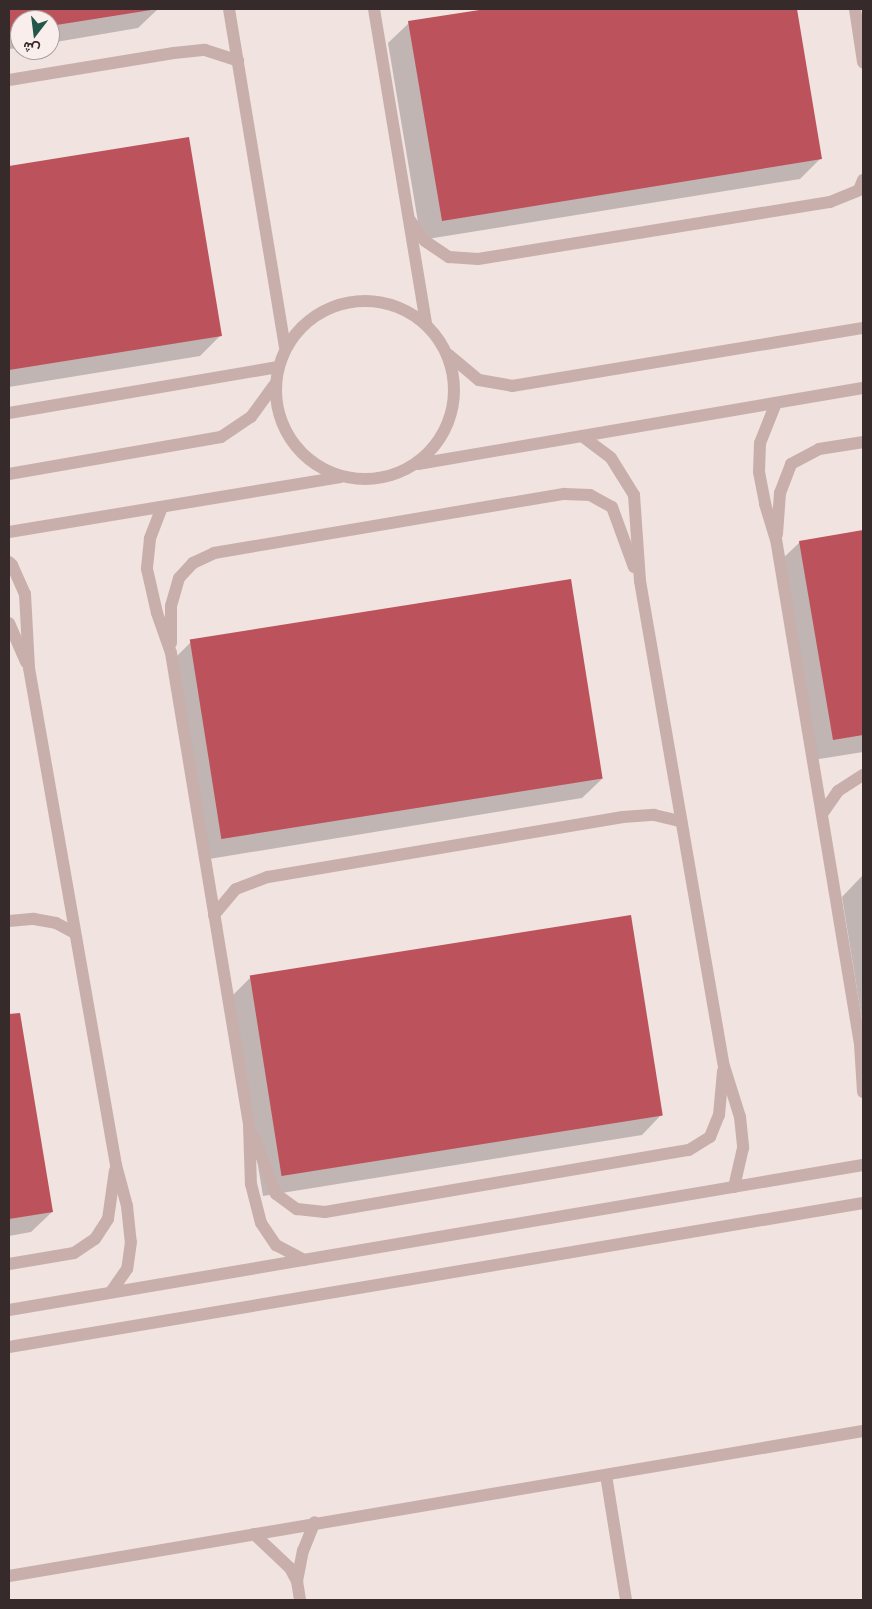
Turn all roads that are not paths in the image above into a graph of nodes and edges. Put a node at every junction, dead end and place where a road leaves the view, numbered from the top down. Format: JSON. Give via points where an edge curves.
{"nodes":[{"id":1,"x":229,"y":9,"type":"edge"},
{"id":2,"x":374,"y":9,"type":"edge"},
{"id":3,"x":855,"y":9,"type":"edge"},
{"id":4,"x":238,"y":61,"type":"junction"},
{"id":5,"x":863,"y":62,"type":"edge"},
{"id":6,"x":9,"y":80,"type":"edge"},
{"id":7,"x":863,"y":180,"type":"edge"},
{"id":8,"x":409,"y":219,"type":"junction"},
{"id":9,"x":426,"y":323,"type":"junction"},
{"id":10,"x":863,"y":328,"type":"edge"},
{"id":11,"x":285,"y":346,"type":"junction"},
{"id":12,"x":449,"y":355,"type":"junction"},
{"id":13,"x":278,"y":367,"type":"junction"},
{"id":14,"x":274,"y":385,"type":"junction"},
{"id":15,"x":863,"y":388,"type":"edge"},
{"id":16,"x":776,"y":403,"type":"junction"},
{"id":17,"x":9,"y":413,"type":"edge"},
{"id":18,"x":582,"y":436,"type":"junction"},
{"id":19,"x":863,"y":442,"type":"edge"},
{"id":20,"x":418,"y":464,"type":"junction"},
{"id":21,"x":9,"y":474,"type":"edge"},
{"id":22,"x":340,"y":478,"type":"junction"},
{"id":23,"x":162,"y":507,"type":"junction"},
{"id":24,"x":9,"y":532,"type":"edge"},
{"id":25,"x":776,"y":539,"type":"junction"},
{"id":26,"x":9,"y":562,"type":"edge"},
{"id":27,"x":640,"y":581,"type":"junction"},
{"id":28,"x":9,"y":623,"type":"edge"},
{"id":29,"x":171,"y":653,"type":"junction"},
{"id":30,"x":29,"y":668,"type":"junction"},
{"id":31,"x":863,"y":775,"type":"edge"},
{"id":32,"x":822,"y":814,"type":"junction"},
{"id":33,"x":681,"y":821,"type":"junction"},
{"id":34,"x":214,"y":915,"type":"junction"},
{"id":35,"x":9,"y":921,"type":"edge"},
{"id":36,"x":75,"y":933,"type":"junction"},
{"id":37,"x":862,"y":1046,"type":"edge"},
{"id":38,"x":724,"y":1066,"type":"junction"},
{"id":39,"x":863,"y":1092,"type":"edge"},
{"id":40,"x":249,"y":1125,"type":"junction"},
{"id":41,"x":116,"y":1165,"type":"junction"},
{"id":42,"x":863,"y":1165,"type":"edge"},
{"id":43,"x":734,"y":1187,"type":"junction"},
{"id":44,"x":863,"y":1203,"type":"edge"},
{"id":45,"x":304,"y":1260,"type":"junction"},
{"id":46,"x":9,"y":1264,"type":"edge"},
{"id":47,"x":111,"y":1292,"type":"junction"},
{"id":48,"x":9,"y":1310,"type":"edge"},
{"id":49,"x":9,"y":1347,"type":"edge"},
{"id":50,"x":863,"y":1432,"type":"edge"},
{"id":51,"x":606,"y":1476,"type":"junction"},
{"id":52,"x":315,"y":1522,"type":"junction"},
{"id":53,"x":254,"y":1534,"type":"junction"},
{"id":54,"x":9,"y":1576,"type":"edge"},
{"id":55,"x":297,"y":1581,"type":"junction"},
{"id":56,"x":300,"y":1600,"type":"edge"},
{"id":57,"x":626,"y":1600,"type":"edge"}],
"edges":[{"from":1,"to":4,"type":"street"},
{"from":2,"to":8,"type":"street"},
{"from":3,"to":5,"type":"street"},
{"from":4,"to":6,"type":"street","via":[[205,50]]},
{"from":4,"to":11,"type":"street"},
{"from":7,"to":8,"type":"street","via":[[859,190],[830,202],[478,259],[449,257],[425,241]]},
{"from":8,"to":9,"type":"street"},
{"from":9,"to":11,"type":"street","via":[[390,303],[350,301],[312,316]]},
{"from":9,"to":12,"type":"street"},
{"from":10,"to":12,"type":"street","via":[[552,382],[512,386],[479,380]]},
{"from":11,"to":13,"type":"street"},
{"from":12,"to":20,"type":"street","via":[[456,395],[445,434]]},
{"from":13,"to":14,"type":"street"},
{"from":13,"to":17,"type":"street"},
{"from":14,"to":21,"type":"street","via":[[251,417],[221,437]]},
{"from":14,"to":22,"type":"street","via":[[281,425],[304,458]]},
{"from":15,"to":16,"type":"street"},
{"from":16,"to":18,"type":"street"},
{"from":16,"to":25,"type":"street","via":[[760,443],[759,472]]},
{"from":18,"to":20,"type":"street"},
{"from":18,"to":27,"type":"street","via":[[611,458],[634,495]]},
{"from":19,"to":25,"type":"street","via":[[819,449],[791,464],[780,493]]},
{"from":20,"to":22,"type":"street","via":[[381,480]]},
{"from":22,"to":23,"type":"street"},
{"from":23,"to":24,"type":"street"},
{"from":23,"to":29,"type":"street","via":[[150,539],[147,569]]},
{"from":25,"to":32,"type":"street"},
{"from":26,"to":30,"type":"street","via":[[25,594]]},
{"from":27,"to":29,"type":"street","via":[[612,507],[590,495],[564,494],[214,553],[193,563],[179,578],[172,606]]},
{"from":27,"to":33,"type":"street"},
{"from":28,"to":30,"type":"street"},
{"from":29,"to":34,"type":"street"},
{"from":30,"to":36,"type":"street"},
{"from":31,"to":32,"type":"street","via":[[838,791]]},
{"from":32,"to":37,"type":"street"},
{"from":33,"to":34,"type":"street","via":[[654,815],[623,817],[268,877],[236,889]]},
{"from":33,"to":38,"type":"street"},
{"from":34,"to":40,"type":"street"},
{"from":35,"to":36,"type":"street","via":[[34,919],[56,923]]},
{"from":36,"to":41,"type":"street"},
{"from":37,"to":39,"type":"street"},
{"from":38,"to":40,"type":"street","via":[[719,1115],[710,1137],[689,1150],[325,1212],[297,1209],[276,1194]]},
{"from":38,"to":43,"type":"street","via":[[740,1117],[743,1148]]},
{"from":40,"to":45,"type":"street","via":[[251,1184],[261,1223],[276,1245]]},
{"from":41,"to":46,"type":"street","via":[[108,1219],[96,1239],[74,1252]]},
{"from":41,"to":47,"type":"street","via":[[127,1206],[131,1242],[126,1268]]},
{"from":42,"to":43,"type":"street"},
{"from":43,"to":45,"type":"street"},
{"from":44,"to":49,"type":"street"},
{"from":45,"to":47,"type":"street"},
{"from":47,"to":48,"type":"street"},
{"from":50,"to":51,"type":"street"},
{"from":51,"to":52,"type":"street"},
{"from":51,"to":57,"type":"street"},
{"from":52,"to":53,"type":"street"},
{"from":52,"to":55,"type":"street","via":[[303,1551]]},
{"from":53,"to":54,"type":"street"},
{"from":53,"to":55,"type":"street","via":[[290,1568]]},
{"from":55,"to":56,"type":"street"}]}
